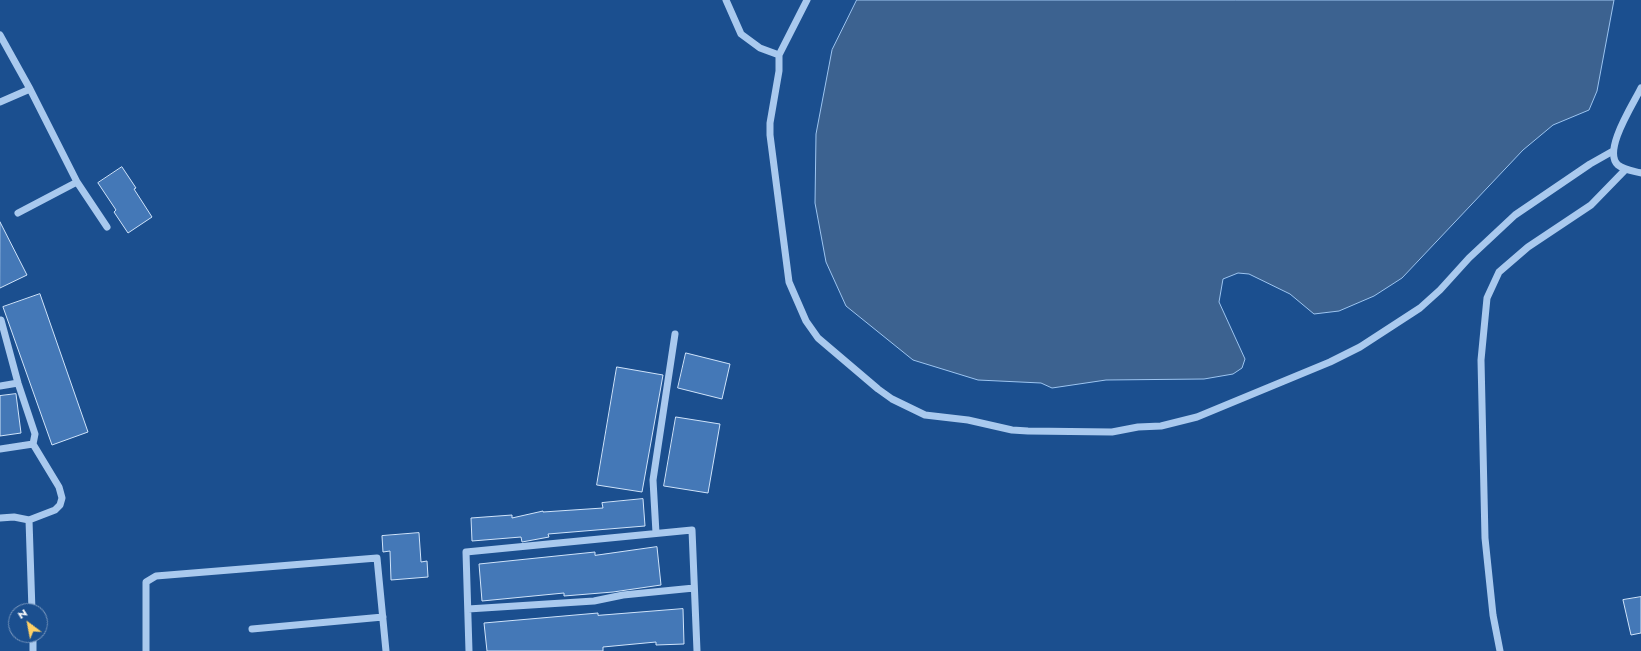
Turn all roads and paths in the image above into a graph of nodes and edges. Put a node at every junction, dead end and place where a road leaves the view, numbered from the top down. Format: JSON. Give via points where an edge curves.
{"nodes":[{"id":1,"x":726,"y":0,"type":"edge"},
{"id":2,"x":807,"y":0,"type":"edge"},
{"id":3,"x":0,"y":35,"type":"edge"},
{"id":4,"x":779,"y":55,"type":"junction"},
{"id":5,"x":1641,"y":88,"type":"edge"},
{"id":6,"x":30,"y":89,"type":"junction"},
{"id":7,"x":0,"y":102,"type":"edge"},
{"id":8,"x":1613,"y":150,"type":"junction"},
{"id":9,"x":1626,"y":169,"type":"junction"},
{"id":10,"x":1641,"y":173,"type":"edge"},
{"id":11,"x":77,"y":182,"type":"junction"},
{"id":12,"x":18,"y":213,"type":"dead end"},
{"id":13,"x":106,"y":227,"type":"dead end"},
{"id":14,"x":1,"y":320,"type":"edge"},
{"id":15,"x":675,"y":334,"type":"dead end"},
{"id":16,"x":18,"y":383,"type":"junction"},
{"id":17,"x":0,"y":386,"type":"edge"},
{"id":18,"x":33,"y":444,"type":"junction"},
{"id":19,"x":0,"y":449,"type":"edge"},
{"id":20,"x":0,"y":518,"type":"edge"},
{"id":21,"x":29,"y":520,"type":"junction"},
{"id":22,"x":656,"y":533,"type":"junction"},
{"id":23,"x":694,"y":588,"type":"junction"},
{"id":24,"x":32,"y":603,"type":"edge"},
{"id":25,"x":468,"y":609,"type":"junction"},
{"id":26,"x":383,"y":617,"type":"junction"},
{"id":27,"x":252,"y":629,"type":"dead end"},
{"id":28,"x":146,"y":651,"type":"edge"},
{"id":29,"x":386,"y":651,"type":"edge"},
{"id":30,"x":469,"y":651,"type":"edge"},
{"id":31,"x":697,"y":651,"type":"edge"},
{"id":32,"x":1500,"y":651,"type":"edge"}],
"edges":[{"from":1,"to":4,"type":"street","via":[[741,34],[760,48]]},
{"from":2,"to":4,"type":"street"},
{"from":3,"to":6,"type":"street"},
{"from":4,"to":8,"type":"street","via":[[770,135],[789,282],[806,321],[818,338],[892,399],[925,416],[968,420],[1012,430],[1112,432],[1161,426],[1197,417],[1330,362],[1360,347],[1420,308],[1515,215]]},
{"from":5,"to":8,"type":"street","via":[[1619,129]]},
{"from":6,"to":7,"type":"street"},
{"from":6,"to":11,"type":"street"},
{"from":8,"to":9,"type":"street","via":[[1617,165]]},
{"from":9,"to":10,"type":"street"},
{"from":9,"to":32,"type":"street","via":[[1591,205],[1528,246],[1499,272],[1487,298],[1481,360],[1485,538]]},
{"from":11,"to":12,"type":"street"},
{"from":11,"to":13,"type":"street"},
{"from":14,"to":16,"type":"street"},
{"from":15,"to":22,"type":"street","via":[[653,480]]},
{"from":16,"to":17,"type":"street"},
{"from":16,"to":18,"type":"street","via":[[35,434]]},
{"from":18,"to":19,"type":"street"},
{"from":18,"to":21,"type":"street","via":[[59,487],[62,498],[55,510]]},
{"from":20,"to":21,"type":"street","via":[[14,516]]},
{"from":21,"to":24,"type":"street"},
{"from":22,"to":23,"type":"street","via":[[692,530]]},
{"from":22,"to":25,"type":"street","via":[[466,552]]},
{"from":23,"to":25,"type":"street","via":[[623,595],[594,601]]},
{"from":23,"to":31,"type":"street"},
{"from":25,"to":30,"type":"street"},
{"from":26,"to":27,"type":"street"},
{"from":26,"to":28,"type":"street","via":[[377,558],[156,576],[146,582]]},
{"from":26,"to":29,"type":"street"}]}
